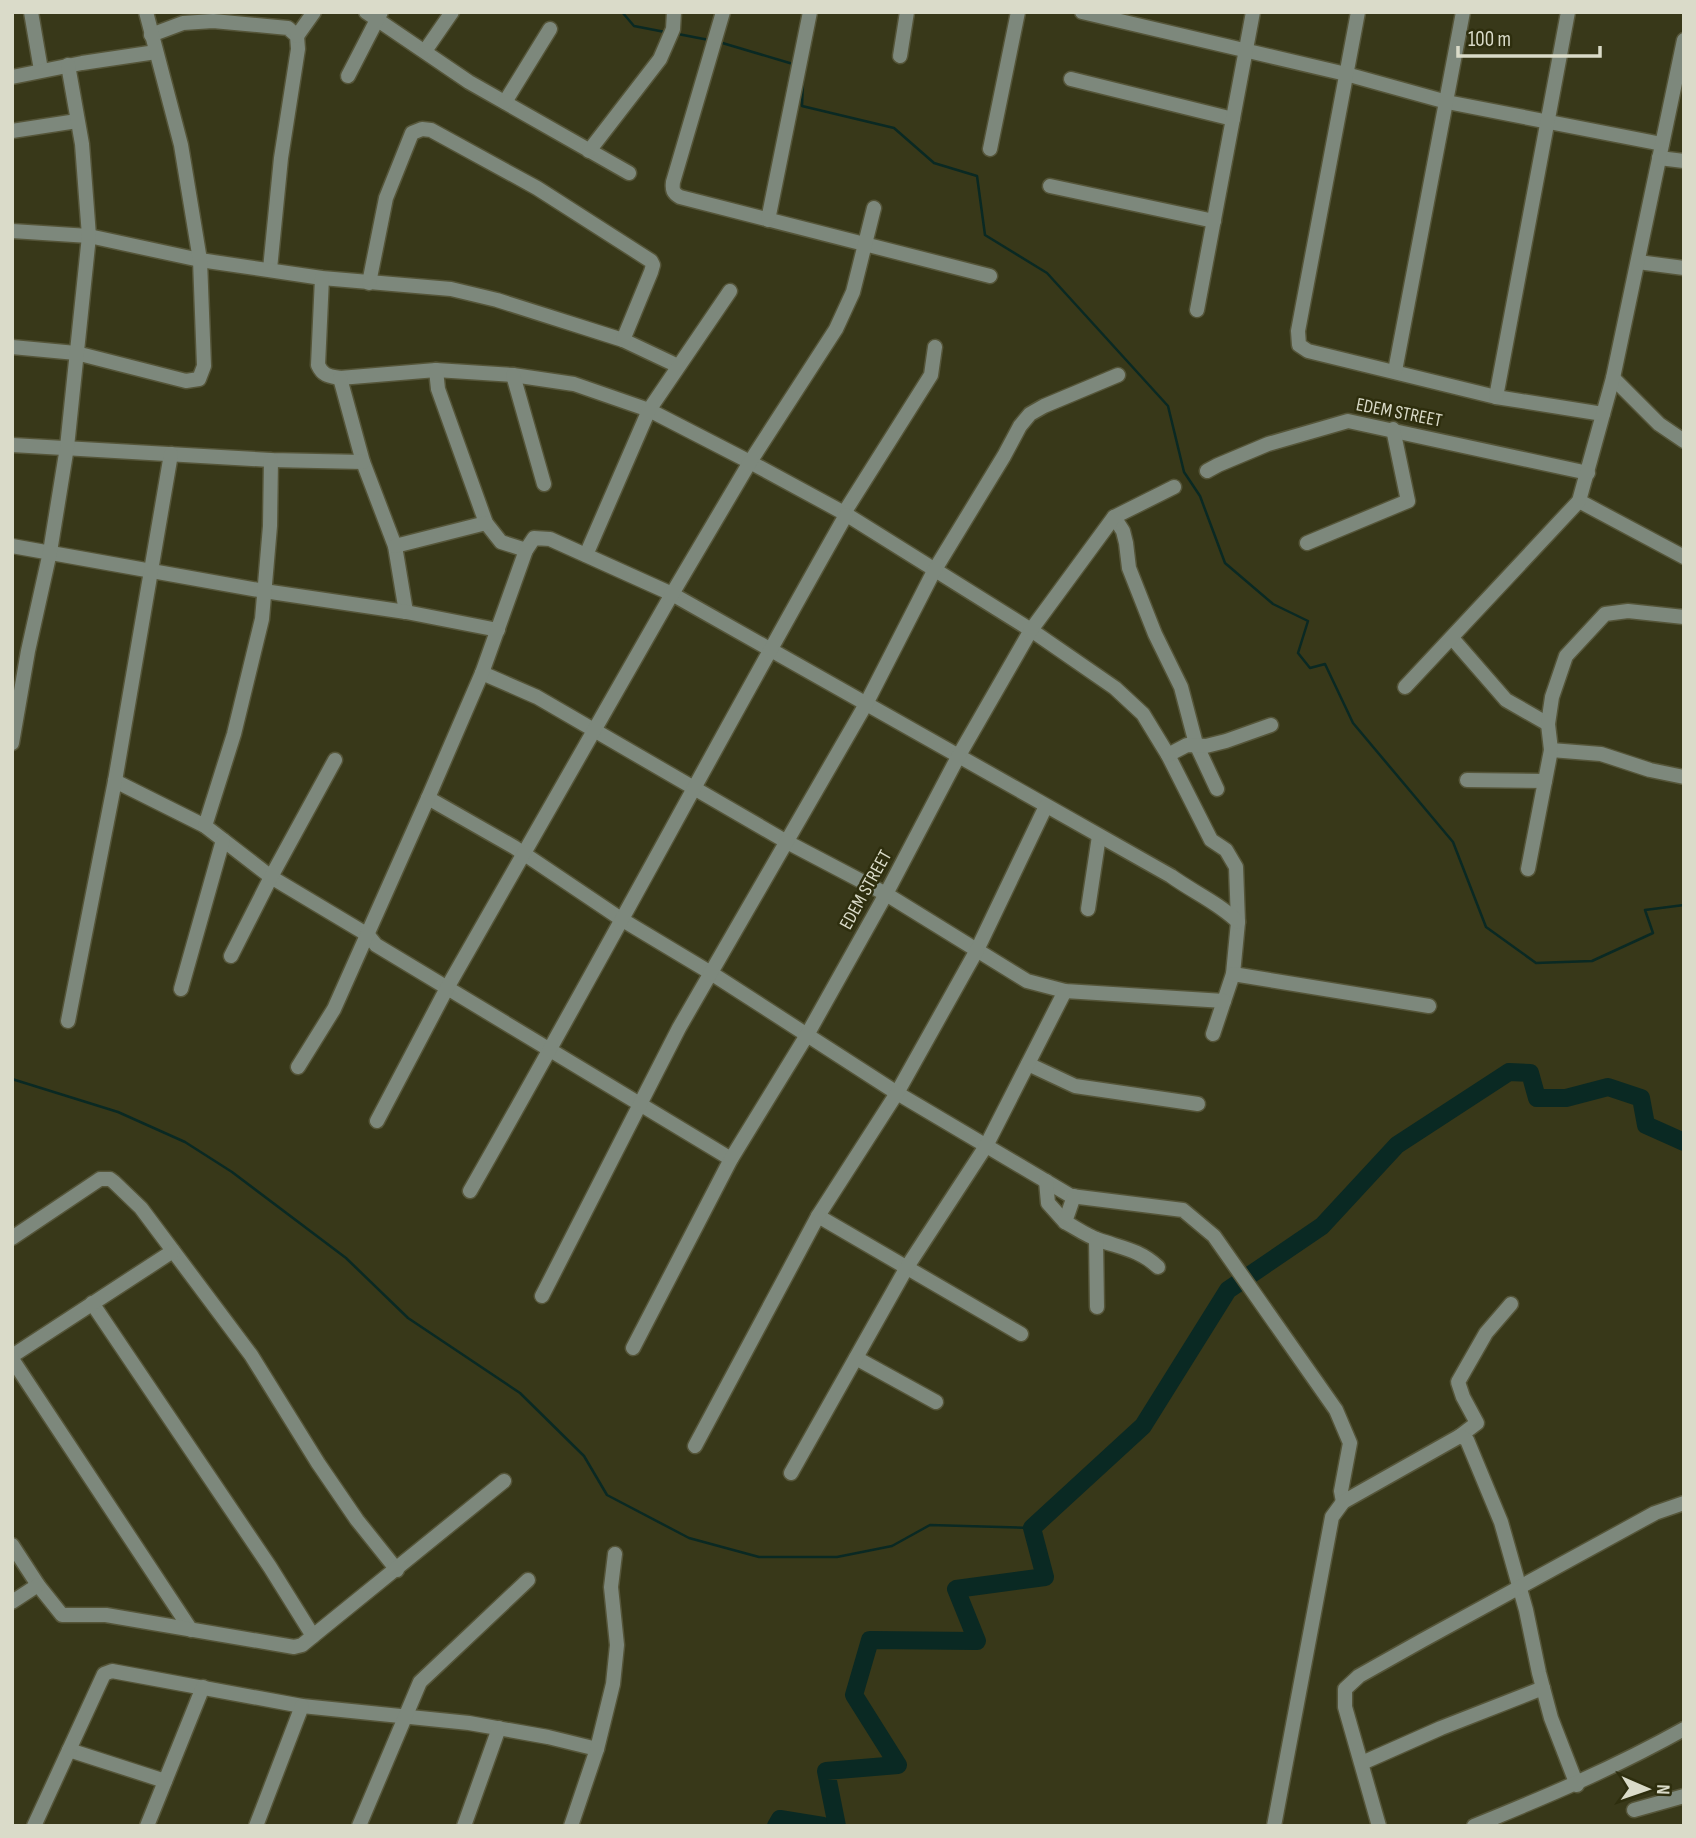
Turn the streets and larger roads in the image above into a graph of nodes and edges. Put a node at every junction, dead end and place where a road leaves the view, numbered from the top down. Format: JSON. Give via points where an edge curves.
{"nodes":[{"id":1,"x":31,"y":12,"type":"edge"},
{"id":2,"x":146,"y":12,"type":"edge"},
{"id":3,"x":314,"y":12,"type":"edge"},
{"id":4,"x":452,"y":12,"type":"edge"},
{"id":5,"x":674,"y":12,"type":"edge"},
{"id":6,"x":723,"y":12,"type":"edge"},
{"id":7,"x":810,"y":12,"type":"edge"},
{"id":8,"x":907,"y":12,"type":"edge"},
{"id":9,"x":1018,"y":12,"type":"edge"},
{"id":10,"x":1082,"y":12,"type":"edge"},
{"id":11,"x":1253,"y":12,"type":"edge"},
{"id":12,"x":1358,"y":12,"type":"edge"},
{"id":13,"x":1463,"y":12,"type":"edge"},
{"id":14,"x":1568,"y":12,"type":"edge"},
{"id":15,"x":375,"y":14,"type":"edge"},
{"id":16,"x":550,"y":29,"type":"dead end"},
{"id":17,"x":151,"y":35,"type":"junction"},
{"id":18,"x":297,"y":36,"type":"junction"},
{"id":19,"x":1683,"y":48,"type":"edge"},
{"id":20,"x":425,"y":51,"type":"junction"},
{"id":21,"x":1247,"y":51,"type":"junction"},
{"id":22,"x":156,"y":52,"type":"junction"},
{"id":23,"x":900,"y":56,"type":"dead end"},
{"id":24,"x":68,"y":65,"type":"junction"},
{"id":25,"x":41,"y":70,"type":"junction"},
{"id":26,"x":1346,"y":74,"type":"junction"},
{"id":27,"x":348,"y":76,"type":"dead end"},
{"id":28,"x":12,"y":77,"type":"edge"},
{"id":29,"x":1071,"y":79,"type":"dead end"},
{"id":30,"x":505,"y":102,"type":"junction"},
{"id":31,"x":1447,"y":102,"type":"junction"},
{"id":32,"x":1233,"y":119,"type":"junction"},
{"id":33,"x":77,"y":121,"type":"junction"},
{"id":34,"x":1546,"y":123,"type":"junction"},
{"id":35,"x":12,"y":131,"type":"edge"},
{"id":36,"x":990,"y":149,"type":"dead end"},
{"id":37,"x":589,"y":150,"type":"junction"},
{"id":38,"x":1661,"y":151,"type":"junction"},
{"id":39,"x":1684,"y":161,"type":"edge"},
{"id":40,"x":629,"y":173,"type":"dead end"},
{"id":41,"x":1050,"y":186,"type":"dead end"},
{"id":42,"x":874,"y":208,"type":"dead end"},
{"id":43,"x":768,"y":220,"type":"junction"},
{"id":44,"x":1214,"y":221,"type":"junction"},
{"id":45,"x":12,"y":231,"type":"edge"},
{"id":46,"x":89,"y":236,"type":"junction"},
{"id":47,"x":865,"y":244,"type":"junction"},
{"id":48,"x":200,"y":260,"type":"junction"},
{"id":49,"x":1638,"y":262,"type":"junction"},
{"id":50,"x":1684,"y":268,"type":"edge"},
{"id":51,"x":270,"y":269,"type":"junction"},
{"id":52,"x":990,"y":276,"type":"dead end"},
{"id":53,"x":322,"y":278,"type":"junction"},
{"id":54,"x":369,"y":283,"type":"junction"},
{"id":55,"x":730,"y":291,"type":"dead end"},
{"id":56,"x":1197,"y":310,"type":"dead end"},
{"id":57,"x":623,"y":340,"type":"junction"},
{"id":58,"x":935,"y":346,"type":"dead end"},
{"id":59,"x":12,"y":347,"type":"edge"},
{"id":60,"x":75,"y":353,"type":"junction"},
{"id":61,"x":678,"y":366,"type":"junction"},
{"id":62,"x":436,"y":370,"type":"junction"},
{"id":63,"x":1395,"y":372,"type":"junction"},
{"id":64,"x":513,"y":375,"type":"junction"},
{"id":65,"x":1118,"y":375,"type":"dead end"},
{"id":66,"x":340,"y":378,"type":"junction"},
{"id":67,"x":1613,"y":378,"type":"junction"},
{"id":68,"x":1496,"y":397,"type":"junction"},
{"id":69,"x":649,"y":410,"type":"junction"},
{"id":70,"x":1603,"y":414,"type":"junction"},
{"id":71,"x":1393,"y":429,"type":"junction"},
{"id":72,"x":1684,"y":441,"type":"edge"},
{"id":73,"x":12,"y":445,"type":"edge"},
{"id":74,"x":67,"y":447,"type":"junction"},
{"id":75,"x":172,"y":454,"type":"junction"},
{"id":76,"x":271,"y":460,"type":"junction"},
{"id":77,"x":363,"y":462,"type":"junction"},
{"id":78,"x":750,"y":462,"type":"junction"},
{"id":79,"x":1207,"y":471,"type":"dead end"},
{"id":80,"x":1588,"y":473,"type":"junction"},
{"id":81,"x":544,"y":484,"type":"dead end"},
{"id":82,"x":1174,"y":487,"type":"dead end"},
{"id":83,"x":1579,"y":501,"type":"junction"},
{"id":84,"x":845,"y":514,"type":"junction"},
{"id":85,"x":1114,"y":517,"type":"junction"},
{"id":86,"x":486,"y":523,"type":"junction"},
{"id":87,"x":1307,"y":543,"type":"dead end"},
{"id":88,"x":12,"y":546,"type":"edge"},
{"id":89,"x":396,"y":546,"type":"junction"},
{"id":90,"x":526,"y":550,"type":"junction"},
{"id":91,"x":50,"y":552,"type":"junction"},
{"id":92,"x":586,"y":555,"type":"junction"},
{"id":93,"x":1684,"y":557,"type":"edge"},
{"id":94,"x":152,"y":571,"type":"junction"},
{"id":95,"x":934,"y":571,"type":"junction"},
{"id":96,"x":264,"y":591,"type":"junction"},
{"id":97,"x":672,"y":594,"type":"junction"},
{"id":98,"x":406,"y":612,"type":"junction"},
{"id":99,"x":1684,"y":617,"type":"edge"},
{"id":100,"x":1031,"y":630,"type":"junction"},
{"id":101,"x":498,"y":631,"type":"junction"},
{"id":102,"x":1452,"y":638,"type":"junction"},
{"id":103,"x":770,"y":650,"type":"junction"},
{"id":104,"x":482,"y":673,"type":"junction"},
{"id":105,"x":1405,"y":687,"type":"dead end"},
{"id":106,"x":866,"y":704,"type":"junction"},
{"id":107,"x":1548,"y":724,"type":"junction"},
{"id":108,"x":1271,"y":725,"type":"dead end"},
{"id":109,"x":595,"y":730,"type":"junction"},
{"id":110,"x":12,"y":743,"type":"edge"},
{"id":111,"x":1196,"y":744,"type":"junction"},
{"id":112,"x":1550,"y":750,"type":"junction"},
{"id":113,"x":1168,"y":755,"type":"junction"},
{"id":114,"x":958,"y":757,"type":"junction"},
{"id":115,"x":335,"y":760,"type":"dead end"},
{"id":116,"x":1684,"y":777,"type":"edge"},
{"id":117,"x":1467,"y":780,"type":"dead end"},
{"id":118,"x":115,"y":781,"type":"junction"},
{"id":119,"x":1545,"y":781,"type":"junction"},
{"id":120,"x":694,"y":788,"type":"junction"},
{"id":121,"x":1217,"y":789,"type":"dead end"},
{"id":122,"x":428,"y":798,"type":"junction"},
{"id":123,"x":1046,"y":806,"type":"junction"},
{"id":124,"x":205,"y":826,"type":"junction"},
{"id":125,"x":1099,"y":836,"type":"junction"},
{"id":126,"x":223,"y":840,"type":"junction"},
{"id":127,"x":786,"y":842,"type":"junction"},
{"id":128,"x":524,"y":854,"type":"junction"},
{"id":129,"x":1528,"y":869,"type":"dead end"},
{"id":130,"x":271,"y":877,"type":"junction"},
{"id":131,"x":886,"y":894,"type":"junction"},
{"id":132,"x":1088,"y":909,"type":"dead end"},
{"id":133,"x":621,"y":919,"type":"junction"},
{"id":134,"x":1238,"y":922,"type":"junction"},
{"id":135,"x":368,"y":935,"type":"junction"},
{"id":136,"x":977,"y":950,"type":"junction"},
{"id":137,"x":231,"y":956,"type":"dead end"},
{"id":138,"x":710,"y":973,"type":"junction"},
{"id":139,"x":1233,"y":974,"type":"junction"},
{"id":140,"x":447,"y":988,"type":"junction"},
{"id":141,"x":181,"y":989,"type":"dead end"},
{"id":142,"x":1065,"y":991,"type":"junction"},
{"id":143,"x":1224,"y":1002,"type":"junction"},
{"id":144,"x":1429,"y":1006,"type":"dead end"},
{"id":145,"x":68,"y":1021,"type":"dead end"},
{"id":146,"x":1213,"y":1034,"type":"dead end"},
{"id":147,"x":807,"y":1035,"type":"junction"},
{"id":148,"x":550,"y":1051,"type":"junction"},
{"id":149,"x":1028,"y":1064,"type":"junction"},
{"id":150,"x":298,"y":1067,"type":"dead end"},
{"id":151,"x":897,"y":1093,"type":"junction"},
{"id":152,"x":640,"y":1104,"type":"junction"},
{"id":153,"x":1198,"y":1104,"type":"dead end"},
{"id":154,"x":377,"y":1121,"type":"dead end"},
{"id":155,"x":986,"y":1146,"type":"junction"},
{"id":156,"x":731,"y":1159,"type":"junction"},
{"id":157,"x":1045,"y":1181,"type":"junction"},
{"id":158,"x":470,"y":1191,"type":"dead end"},
{"id":159,"x":1074,"y":1196,"type":"junction"},
{"id":160,"x":818,"y":1216,"type":"junction"},
{"id":161,"x":1065,"y":1222,"type":"junction"},
{"id":162,"x":12,"y":1238,"type":"edge"},
{"id":163,"x":1096,"y":1239,"type":"junction"},
{"id":164,"x":173,"y":1251,"type":"junction"},
{"id":165,"x":907,"y":1267,"type":"junction"},
{"id":166,"x":1158,"y":1267,"type":"dead end"},
{"id":167,"x":542,"y":1296,"type":"dead end"},
{"id":168,"x":92,"y":1303,"type":"junction"},
{"id":169,"x":1511,"y":1304,"type":"dead end"},
{"id":170,"x":1097,"y":1307,"type":"dead end"},
{"id":171,"x":1021,"y":1334,"type":"dead end"},
{"id":172,"x":633,"y":1348,"type":"dead end"},
{"id":173,"x":12,"y":1357,"type":"edge"},
{"id":174,"x":856,"y":1358,"type":"junction"},
{"id":175,"x":18,"y":1380,"type":"edge"},
{"id":176,"x":936,"y":1402,"type":"dead end"},
{"id":177,"x":1460,"y":1436,"type":"junction"},
{"id":178,"x":695,"y":1446,"type":"dead end"},
{"id":179,"x":791,"y":1473,"type":"dead end"},
{"id":180,"x":504,"y":1481,"type":"dead end"},
{"id":181,"x":1343,"y":1502,"type":"junction"},
{"id":182,"x":1684,"y":1503,"type":"edge"},
{"id":183,"x":12,"y":1545,"type":"edge"},
{"id":184,"x":615,"y":1554,"type":"dead end"},
{"id":185,"x":397,"y":1570,"type":"junction"},
{"id":186,"x":528,"y":1580,"type":"dead end"},
{"id":187,"x":38,"y":1585,"type":"junction"},
{"id":188,"x":1520,"y":1588,"type":"junction"},
{"id":189,"x":12,"y":1602,"type":"edge"},
{"id":190,"x":191,"y":1630,"type":"junction"},
{"id":191,"x":313,"y":1636,"type":"junction"},
{"id":192,"x":203,"y":1687,"type":"junction"},
{"id":193,"x":1543,"y":1688,"type":"junction"},
{"id":194,"x":302,"y":1706,"type":"junction"},
{"id":195,"x":405,"y":1716,"type":"junction"},
{"id":196,"x":499,"y":1728,"type":"junction"},
{"id":197,"x":1684,"y":1729,"type":"edge"},
{"id":198,"x":597,"y":1749,"type":"junction"},
{"id":199,"x":69,"y":1750,"type":"junction"},
{"id":200,"x":1362,"y":1763,"type":"junction"},
{"id":201,"x":165,"y":1781,"type":"junction"},
{"id":202,"x":1577,"y":1784,"type":"junction"},
{"id":203,"x":1684,"y":1796,"type":"edge"},
{"id":204,"x":1634,"y":1811,"type":"dead end"},
{"id":205,"x":34,"y":1826,"type":"edge"},
{"id":206,"x":147,"y":1826,"type":"edge"},
{"id":207,"x":256,"y":1826,"type":"edge"},
{"id":208,"x":359,"y":1826,"type":"edge"},
{"id":209,"x":464,"y":1826,"type":"edge"},
{"id":210,"x":571,"y":1826,"type":"edge"},
{"id":211,"x":1273,"y":1826,"type":"edge"},
{"id":212,"x":1379,"y":1826,"type":"edge"},
{"id":213,"x":1474,"y":1826,"type":"edge"}],
"edges":[{"from":1,"to":25,"type":"street"},
{"from":2,"to":17,"type":"street"},
{"from":3,"to":18,"type":"street"},
{"from":4,"to":20,"type":"street"},
{"from":5,"to":37,"type":"street","via":[[673,29],[660,59]]},
{"from":6,"to":43,"type":"street","via":[[672,189],[680,197]]},
{"from":7,"to":43,"type":"street"},
{"from":8,"to":23,"type":"street"},
{"from":9,"to":36,"type":"street"},
{"from":10,"to":21,"type":"street"},
{"from":11,"to":21,"type":"street"},
{"from":12,"to":26,"type":"street"},
{"from":13,"to":31,"type":"street"},
{"from":14,"to":34,"type":"street"},
{"from":15,"to":20,"type":"street"},
{"from":15,"to":27,"type":"street"},
{"from":16,"to":30,"type":"street"},
{"from":17,"to":18,"type":"street","via":[[183,23],[214,21],[288,28]]},
{"from":17,"to":22,"type":"street"},
{"from":18,"to":51,"type":"street"},
{"from":19,"to":38,"type":"street"},
{"from":20,"to":30,"type":"street"},
{"from":21,"to":26,"type":"street"},
{"from":21,"to":32,"type":"street"},
{"from":22,"to":24,"type":"street"},
{"from":22,"to":48,"type":"street","via":[[181,145]]},
{"from":24,"to":25,"type":"street"},
{"from":24,"to":33,"type":"street"},
{"from":25,"to":28,"type":"street"},
{"from":26,"to":31,"type":"street"},
{"from":26,"to":63,"type":"street","via":[[1298,341],[1308,351]]},
{"from":29,"to":32,"type":"street"},
{"from":30,"to":37,"type":"street"},
{"from":31,"to":34,"type":"street"},
{"from":31,"to":63,"type":"street"},
{"from":32,"to":44,"type":"street"},
{"from":33,"to":35,"type":"street"},
{"from":33,"to":46,"type":"street"},
{"from":34,"to":38,"type":"street"},
{"from":34,"to":68,"type":"street"},
{"from":37,"to":40,"type":"street"},
{"from":38,"to":39,"type":"street"},
{"from":38,"to":49,"type":"street"},
{"from":41,"to":44,"type":"street"},
{"from":42,"to":47,"type":"street"},
{"from":43,"to":47,"type":"street"},
{"from":44,"to":56,"type":"street"},
{"from":45,"to":46,"type":"street"},
{"from":46,"to":48,"type":"street"},
{"from":46,"to":60,"type":"street"},
{"from":47,"to":52,"type":"street"},
{"from":47,"to":78,"type":"street","via":[[853,292],[836,329]]},
{"from":48,"to":51,"type":"street"},
{"from":48,"to":60,"type":"street","via":[[204,366],[199,379],[186,381]]},
{"from":49,"to":50,"type":"street"},
{"from":49,"to":67,"type":"street"},
{"from":51,"to":53,"type":"street"},
{"from":53,"to":54,"type":"street"},
{"from":53,"to":66,"type":"street","via":[[318,365],[327,376]]},
{"from":54,"to":57,"type":"street","via":[[451,289]]},
{"from":54,"to":57,"type":"street","via":[[390,187],[412,133],[431,130],[537,188],[651,261],[652,272]]},
{"from":55,"to":61,"type":"street"},
{"from":57,"to":61,"type":"street"},
{"from":58,"to":84,"type":"street","via":[[931,375]]},
{"from":59,"to":60,"type":"street"},
{"from":60,"to":74,"type":"street"},
{"from":61,"to":69,"type":"street"},
{"from":62,"to":64,"type":"street"},
{"from":62,"to":66,"type":"street"},
{"from":62,"to":86,"type":"street","via":[[438,389]]},
{"from":63,"to":68,"type":"street"},
{"from":64,"to":69,"type":"street","via":[[574,384]]},
{"from":64,"to":81,"type":"street"},
{"from":65,"to":95,"type":"street","via":[[1030,414]]},
{"from":66,"to":77,"type":"street"},
{"from":67,"to":70,"type":"street"},
{"from":67,"to":72,"type":"street","via":[[1659,424]]},
{"from":68,"to":70,"type":"street"},
{"from":69,"to":78,"type":"street"},
{"from":69,"to":92,"type":"street"},
{"from":70,"to":80,"type":"street"},
{"from":71,"to":79,"type":"street","name":"EDEM STREET","via":[[1348,421],[1268,444]]},
{"from":71,"to":80,"type":"street","name":"EDEM STREET"},
{"from":71,"to":87,"type":"street","via":[[1408,501]]},
{"from":73,"to":74,"type":"street"},
{"from":74,"to":75,"type":"street"},
{"from":74,"to":91,"type":"street"},
{"from":75,"to":76,"type":"street"},
{"from":75,"to":94,"type":"street"},
{"from":76,"to":77,"type":"street"},
{"from":76,"to":96,"type":"street"},
{"from":77,"to":89,"type":"street"},
{"from":78,"to":84,"type":"street"},
{"from":78,"to":97,"type":"street"},
{"from":80,"to":83,"type":"street"},
{"from":82,"to":85,"type":"street","name":"EDEM STREET"},
{"from":83,"to":93,"type":"street"},
{"from":83,"to":102,"type":"street"},
{"from":84,"to":95,"type":"street"},
{"from":84,"to":103,"type":"street"},
{"from":85,"to":100,"type":"street","name":"EDEM STREET"},
{"from":85,"to":111,"type":"street","via":[[1123,531],[1132,577],[1181,687]]},
{"from":86,"to":89,"type":"street"},
{"from":86,"to":90,"type":"street","via":[[501,542]]},
{"from":88,"to":91,"type":"street"},
{"from":89,"to":98,"type":"street"},
{"from":90,"to":92,"type":"street","via":[[540,537]]},
{"from":90,"to":101,"type":"street"},
{"from":91,"to":94,"type":"street"},
{"from":91,"to":110,"type":"street"},
{"from":92,"to":97,"type":"street"},
{"from":94,"to":96,"type":"street"},
{"from":94,"to":118,"type":"street"},
{"from":95,"to":100,"type":"street"},
{"from":95,"to":106,"type":"street"},
{"from":96,"to":98,"type":"street"},
{"from":96,"to":124,"type":"street","via":[[262,619],[234,734]]},
{"from":97,"to":103,"type":"street"},
{"from":97,"to":109,"type":"street"},
{"from":98,"to":101,"type":"street"},
{"from":99,"to":107,"type":"street","via":[[1628,611],[1605,614],[1566,656]]},
{"from":100,"to":113,"type":"street","via":[[1115,688],[1143,714]]},
{"from":100,"to":114,"type":"street","name":"EDEM STREET"},
{"from":101,"to":104,"type":"street"},
{"from":102,"to":105,"type":"street"},
{"from":102,"to":107,"type":"street","via":[[1506,699]]},
{"from":103,"to":106,"type":"street"},
{"from":103,"to":120,"type":"street"},
{"from":104,"to":109,"type":"street"},
{"from":104,"to":122,"type":"street"},
{"from":106,"to":114,"type":"street"},
{"from":106,"to":127,"type":"street"},
{"from":107,"to":112,"type":"street"},
{"from":108,"to":111,"type":"street","via":[[1226,741]]},
{"from":109,"to":120,"type":"street"},
{"from":109,"to":128,"type":"street"},
{"from":111,"to":113,"type":"street"},
{"from":111,"to":121,"type":"street"},
{"from":112,"to":116,"type":"street","via":[[1601,754]]},
{"from":112,"to":119,"type":"street"},
{"from":113,"to":134,"type":"street","via":[[1211,839],[1226,850],[1236,867]]},
{"from":114,"to":123,"type":"street"},
{"from":114,"to":131,"type":"street","name":"EDEM STREET"},
{"from":115,"to":130,"type":"street"},
{"from":117,"to":119,"type":"street"},
{"from":118,"to":124,"type":"street"},
{"from":118,"to":145,"type":"street"},
{"from":119,"to":129,"type":"street"},
{"from":120,"to":127,"type":"street"},
{"from":120,"to":133,"type":"street"},
{"from":122,"to":128,"type":"street"},
{"from":122,"to":135,"type":"street"},
{"from":123,"to":125,"type":"street"},
{"from":123,"to":136,"type":"street"},
{"from":124,"to":126,"type":"street"},
{"from":125,"to":132,"type":"street"},
{"from":125,"to":134,"type":"street","via":[[1171,876]]},
{"from":126,"to":130,"type":"street"},
{"from":126,"to":141,"type":"street"},
{"from":127,"to":131,"type":"street"},
{"from":127,"to":138,"type":"street"},
{"from":128,"to":133,"type":"street"},
{"from":128,"to":140,"type":"street"},
{"from":130,"to":135,"type":"street"},
{"from":130,"to":137,"type":"street"},
{"from":131,"to":136,"type":"street"},
{"from":131,"to":147,"type":"street","name":"EDEM STREET"},
{"from":133,"to":138,"type":"street"},
{"from":133,"to":148,"type":"street"},
{"from":134,"to":139,"type":"street"},
{"from":135,"to":140,"type":"street","via":[[376,945]]},
{"from":135,"to":150,"type":"street","via":[[328,1021]]},
{"from":136,"to":142,"type":"street","via":[[1027,981]]},
{"from":136,"to":151,"type":"street"},
{"from":138,"to":147,"type":"street"},
{"from":138,"to":152,"type":"street"},
{"from":139,"to":143,"type":"street"},
{"from":139,"to":144,"type":"street"},
{"from":140,"to":148,"type":"street"},
{"from":140,"to":154,"type":"street"},
{"from":142,"to":143,"type":"street"},
{"from":142,"to":149,"type":"street"},
{"from":143,"to":146,"type":"street"},
{"from":147,"to":151,"type":"street"},
{"from":147,"to":156,"type":"street","name":"EDEM STREET"},
{"from":148,"to":152,"type":"street"},
{"from":148,"to":158,"type":"street"},
{"from":149,"to":153,"type":"street","via":[[1075,1086]]},
{"from":149,"to":155,"type":"street"},
{"from":151,"to":155,"type":"street"},
{"from":151,"to":160,"type":"street"},
{"from":152,"to":156,"type":"street"},
{"from":152,"to":167,"type":"street"},
{"from":155,"to":157,"type":"street"},
{"from":155,"to":165,"type":"street"},
{"from":156,"to":172,"type":"street","name":"EDEM STREET"},
{"from":157,"to":159,"type":"street"},
{"from":157,"to":161,"type":"street","via":[[1048,1203]]},
{"from":159,"to":161,"type":"street"},
{"from":159,"to":181,"type":"street","via":[[1183,1210],[1214,1236],[1336,1410],[1350,1443]]},
{"from":160,"to":165,"type":"street"},
{"from":160,"to":178,"type":"street"},
{"from":161,"to":163,"type":"street"},
{"from":162,"to":164,"type":"street","via":[[100,1179],[110,1179],[141,1208]]},
{"from":163,"to":166,"type":"street","via":[[1147,1256]]},
{"from":163,"to":170,"type":"street"},
{"from":164,"to":168,"type":"street"},
{"from":164,"to":185,"type":"street","via":[[251,1355],[317,1462]]},
{"from":165,"to":171,"type":"street"},
{"from":165,"to":174,"type":"street"},
{"from":168,"to":173,"type":"street"},
{"from":168,"to":191,"type":"street"},
{"from":169,"to":177,"type":"street","via":[[1486,1333],[1458,1382],[1476,1423]]},
{"from":173,"to":175,"type":"street"},
{"from":174,"to":176,"type":"street"},
{"from":174,"to":179,"type":"street"},
{"from":175,"to":190,"type":"street"},
{"from":177,"to":181,"type":"street"},
{"from":177,"to":188,"type":"street","via":[[1467,1440],[1501,1522]]},
{"from":180,"to":185,"type":"street"},
{"from":181,"to":211,"type":"street","via":[[1332,1517],[1328,1535]]},
{"from":182,"to":188,"type":"street","via":[[1655,1513]]},
{"from":183,"to":187,"type":"street"},
{"from":184,"to":198,"type":"street","via":[[611,1587],[617,1645]]},
{"from":185,"to":191,"type":"street"},
{"from":186,"to":195,"type":"street","via":[[426,1675]]},
{"from":187,"to":189,"type":"street"},
{"from":187,"to":190,"type":"street","via":[[62,1615],[106,1615]]},
{"from":188,"to":193,"type":"street"},
{"from":188,"to":200,"type":"street","via":[[1359,1676],[1345,1689],[1345,1707]]},
{"from":190,"to":191,"type":"street","via":[[294,1647]]},
{"from":192,"to":194,"type":"street"},
{"from":192,"to":199,"type":"street","via":[[113,1671],[104,1674]]},
{"from":192,"to":201,"type":"street"},
{"from":193,"to":200,"type":"street"},
{"from":193,"to":202,"type":"street"},
{"from":194,"to":195,"type":"street"},
{"from":194,"to":207,"type":"street"},
{"from":195,"to":196,"type":"street"},
{"from":195,"to":208,"type":"street"},
{"from":196,"to":198,"type":"street"},
{"from":196,"to":209,"type":"street"},
{"from":197,"to":202,"type":"street"},
{"from":198,"to":210,"type":"street"},
{"from":199,"to":201,"type":"street"},
{"from":199,"to":205,"type":"street"},
{"from":200,"to":212,"type":"street"},
{"from":201,"to":206,"type":"street"},
{"from":202,"to":213,"type":"street"},
{"from":203,"to":204,"type":"street"}]}
